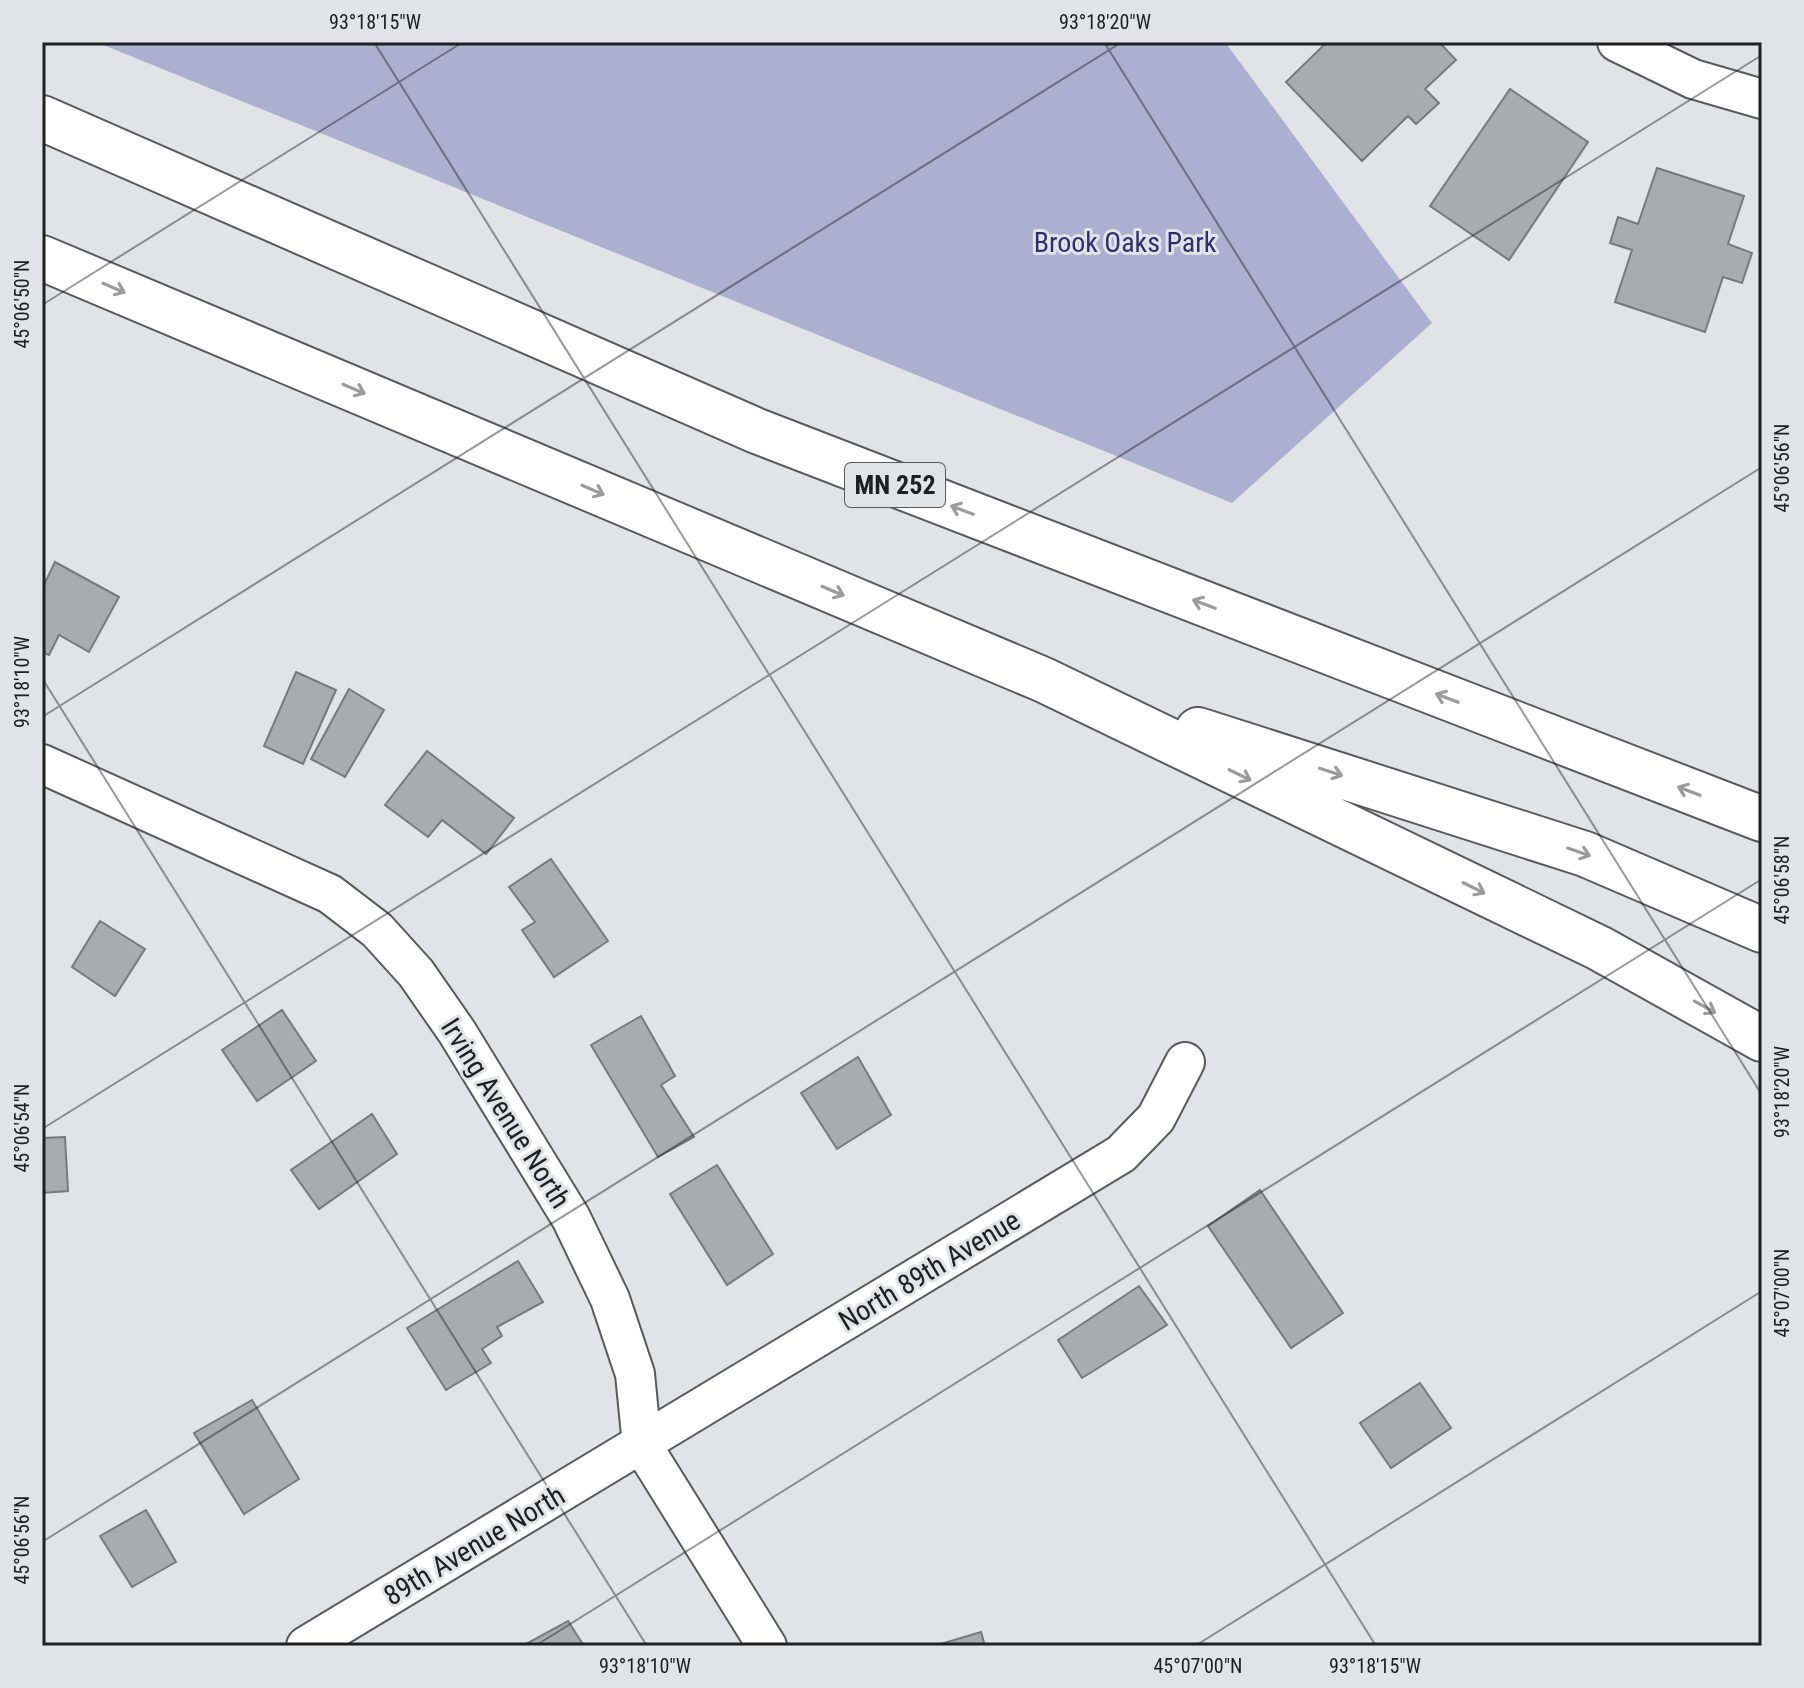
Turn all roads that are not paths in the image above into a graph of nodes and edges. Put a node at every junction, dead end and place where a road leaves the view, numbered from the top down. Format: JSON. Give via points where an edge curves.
{"nodes":[{"id":1,"x":1617,"y":42,"type":"edge"},
{"id":2,"x":1762,"y":99,"type":"edge"},
{"id":3,"x":42,"y":118,"type":"edge"},
{"id":4,"x":42,"y":258,"type":"edge"},
{"id":5,"x":1044,"y":680,"type":"junction"},
{"id":6,"x":42,"y":764,"type":"edge"},
{"id":7,"x":1762,"y":819,"type":"edge"},
{"id":8,"x":1762,"y":930,"type":"edge"},
{"id":9,"x":1762,"y":1039,"type":"edge"},
{"id":10,"x":1185,"y":1062,"type":"dead end"},
{"id":11,"x":642,"y":1445,"type":"junction"},
{"id":12,"x":306,"y":1646,"type":"edge"},
{"id":13,"x":767,"y":1646,"type":"edge"}],
"edges":[{"from":1,"to":2,"type":"street","via":[[1693,79]]},
{"from":7,"to":3,"type":"highway","number":"MN 252","one_way":true,"via":[[757,431]]},
{"from":4,"to":5,"type":"highway","one_way":true},
{"from":5,"to":8,"type":"highway","one_way":true,"via":[[1585,854]]},
{"from":5,"to":9,"type":"highway","one_way":true,"via":[[1599,948]]},
{"from":6,"to":11,"type":"street","name":"Irving Avenue North","via":[[330,894],[377,930],[416,973],[584,1245],[610,1299],[635,1374]]},
{"from":10,"to":11,"type":"street","name":"North 89th Avenue","via":[[1156,1118],[1121,1154]]},
{"from":11,"to":12,"type":"street","name":"89th Avenue North"},
{"from":11,"to":13,"type":"street","name":"Irving Avenue North"}]}
